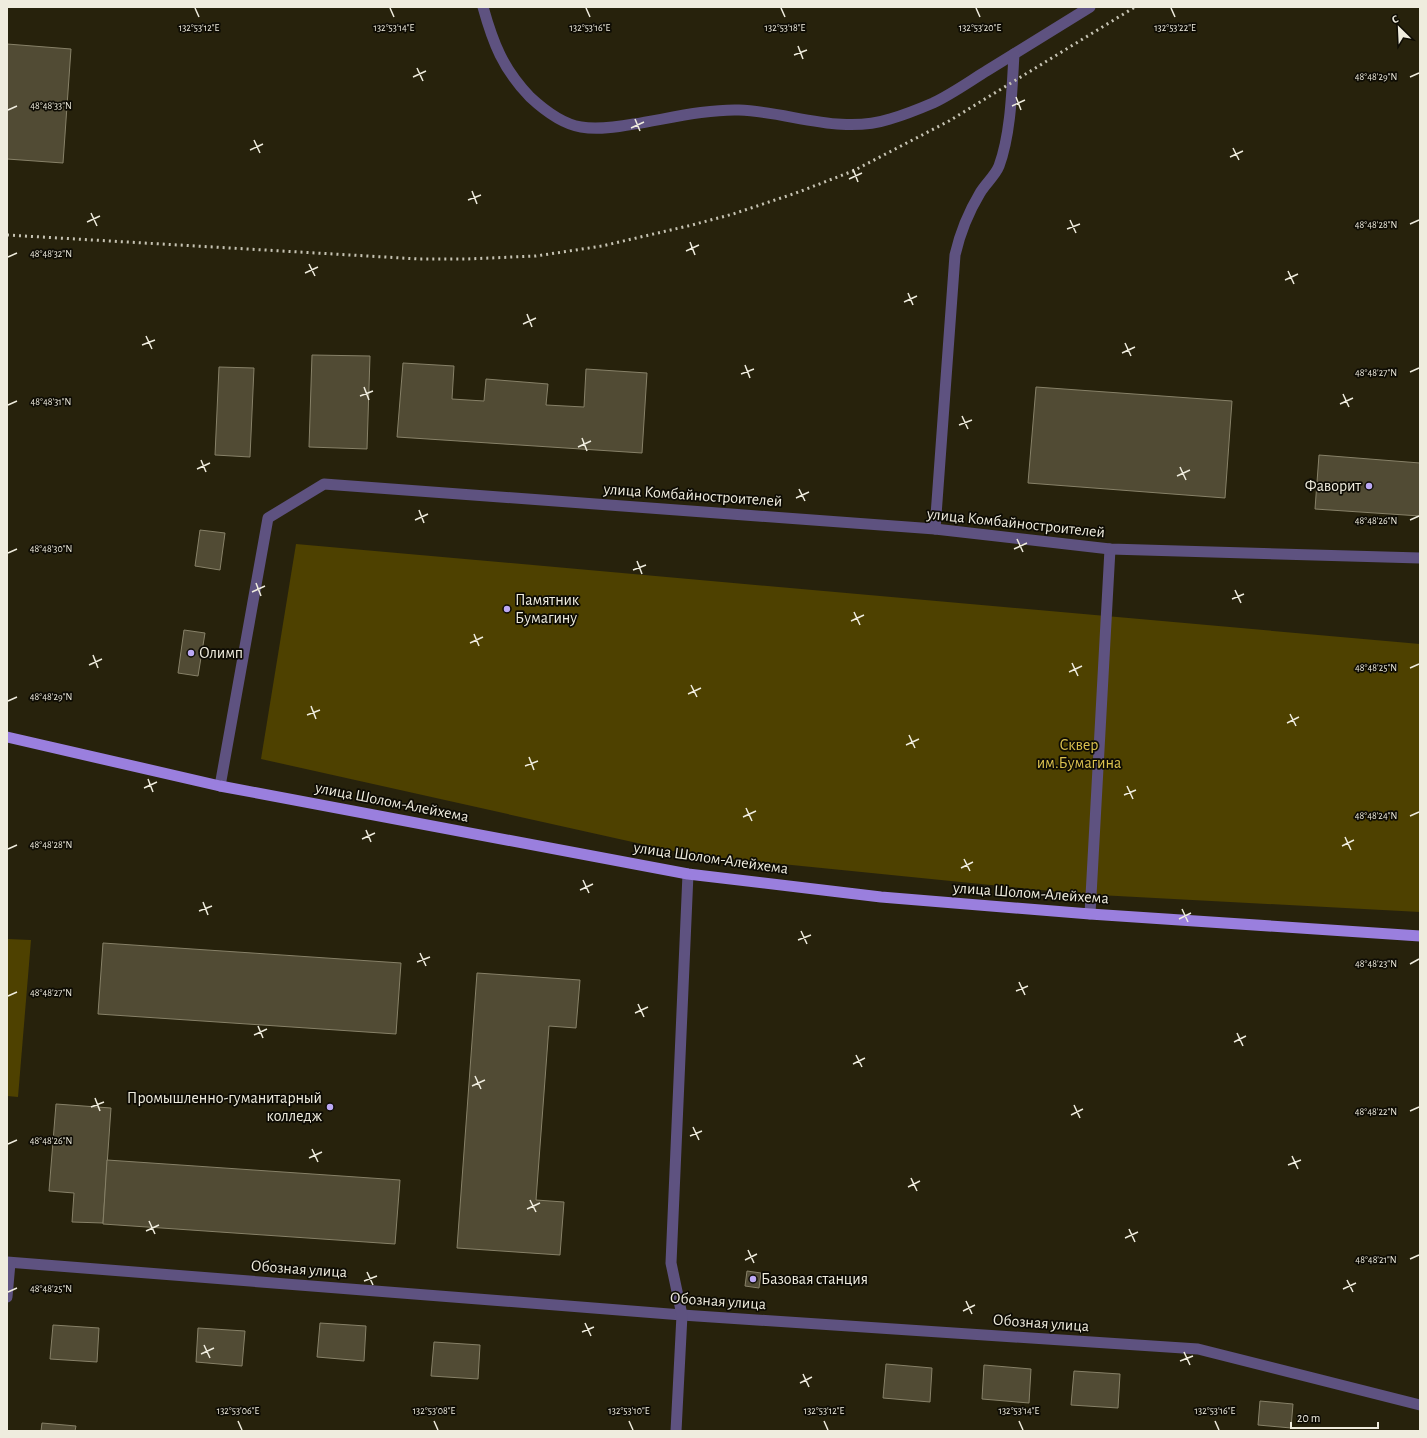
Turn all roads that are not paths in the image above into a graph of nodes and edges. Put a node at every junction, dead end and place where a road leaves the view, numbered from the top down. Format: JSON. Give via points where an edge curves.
{"nodes":[{"id":1,"x":484,"y":7,"type":"edge"},
{"id":2,"x":1090,"y":7,"type":"edge"},
{"id":3,"x":1014,"y":54,"type":"junction"},
{"id":4,"x":935,"y":529,"type":"junction"},
{"id":5,"x":1110,"y":550,"type":"junction"},
{"id":6,"x":1420,"y":558,"type":"edge"},
{"id":7,"x":7,"y":737,"type":"edge"},
{"id":8,"x":220,"y":786,"type":"junction"},
{"id":9,"x":688,"y":874,"type":"junction"},
{"id":10,"x":1090,"y":914,"type":"junction"},
{"id":11,"x":1420,"y":936,"type":"edge"},
{"id":12,"x":8,"y":1263,"type":"edge"},
{"id":13,"x":7,"y":1297,"type":"edge"},
{"id":14,"x":682,"y":1315,"type":"junction"},
{"id":15,"x":1420,"y":1405,"type":"edge"},
{"id":16,"x":676,"y":1431,"type":"edge"}],
"edges":[{"from":1,"to":3,"type":"street","via":[[497,50],[522,89],[559,119],[580,127],[619,127],[715,111],[739,110],[840,125],[866,124],[889,120],[934,102]]},
{"from":2,"to":3,"type":"street"},
{"from":3,"to":4,"type":"street","via":[[1006,142],[998,167],[968,214],[955,255]]},
{"from":4,"to":5,"type":"street","name":"улица Комбайностроителей"},
{"from":4,"to":8,"type":"street","name":"улица Комбайностроителей","via":[[324,484],[268,518]]},
{"from":5,"to":6,"type":"street","name":"улица Комбайностроителей"},
{"from":5,"to":10,"type":"street"},
{"from":7,"to":8,"type":"main road","name":"улица Шолом-Алейхема"},
{"from":8,"to":9,"type":"main road","name":"улица Шолом-Алейхема"},
{"from":9,"to":10,"type":"main road","name":"улица Шолом-Алейхема","via":[[881,897]]},
{"from":9,"to":14,"type":"street","via":[[671,1263]]},
{"from":10,"to":11,"type":"main road","name":"улица Шолом-Алейхема"},
{"from":12,"to":13,"type":"street"},
{"from":12,"to":14,"type":"street","name":"Обозная улица"},
{"from":14,"to":15,"type":"street","name":"Обозная улица","via":[[1198,1349]]},
{"from":14,"to":16,"type":"street"}]}
